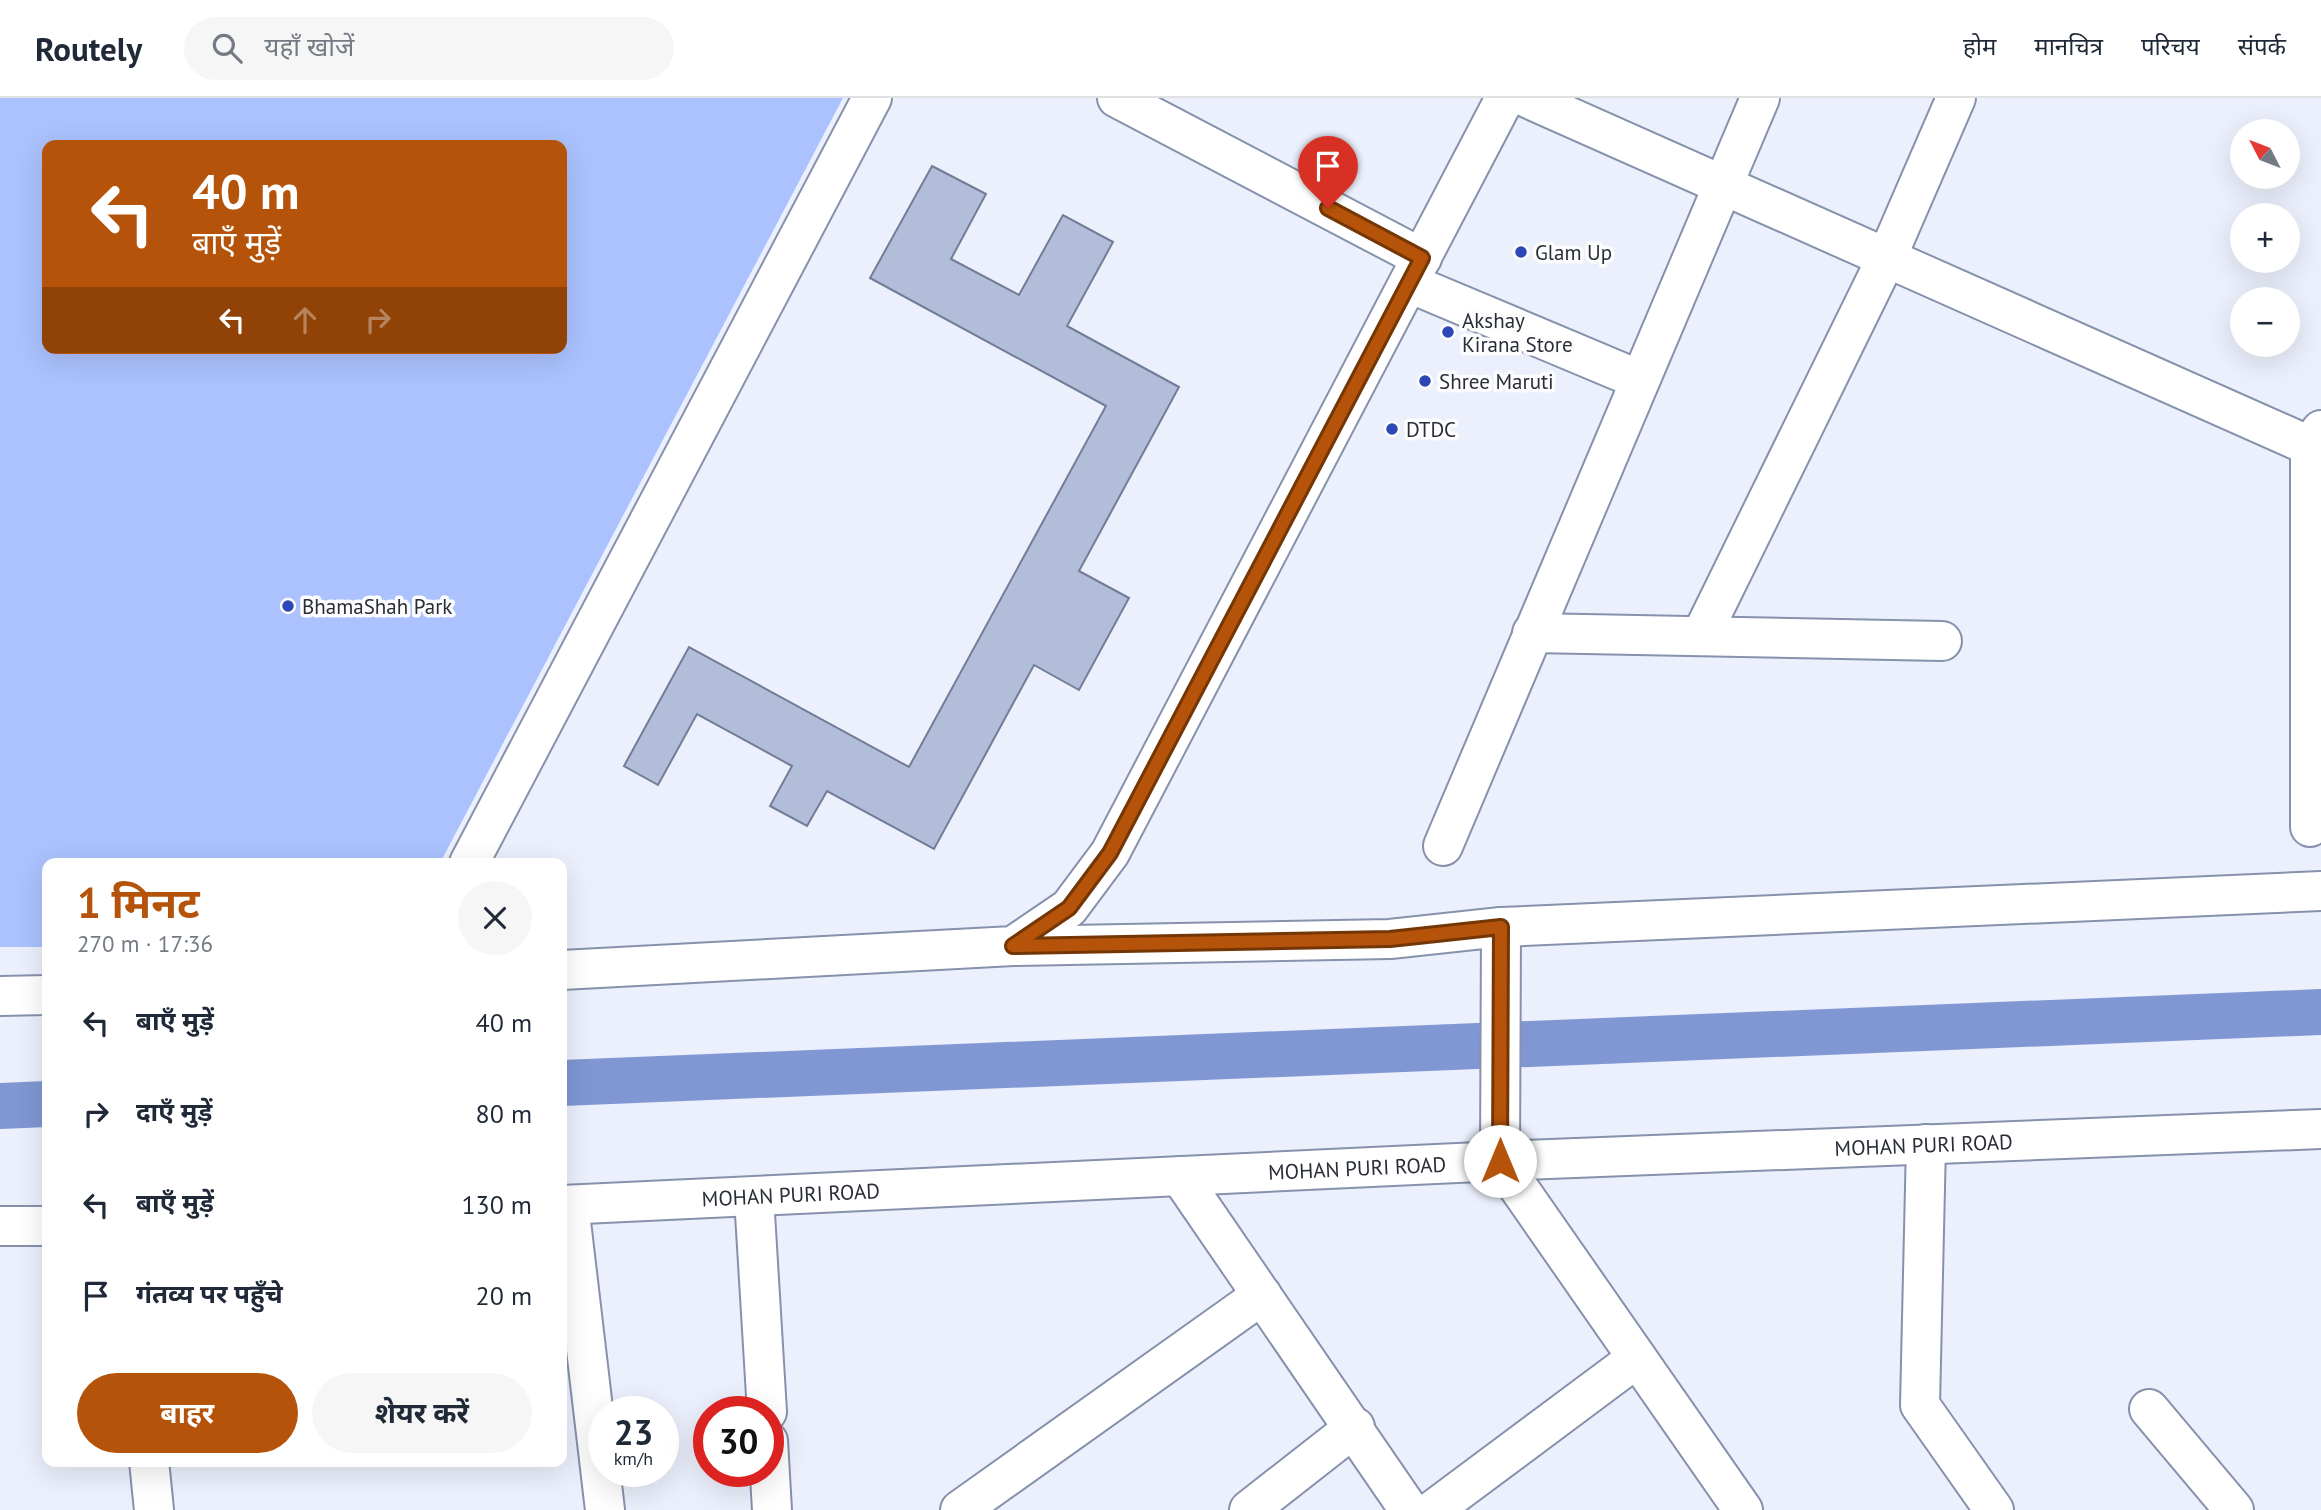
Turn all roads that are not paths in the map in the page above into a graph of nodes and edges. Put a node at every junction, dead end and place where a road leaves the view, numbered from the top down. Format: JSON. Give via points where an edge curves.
{"nodes":[{"id":1,"x":872,"y":98,"type":"edge"},
{"id":2,"x":1117,"y":98,"type":"edge"},
{"id":3,"x":1505,"y":98,"type":"edge"},
{"id":4,"x":1527,"y":98,"type":"edge"},
{"id":5,"x":1760,"y":98,"type":"edge"},
{"id":6,"x":1956,"y":98,"type":"edge"},
{"id":7,"x":1724,"y":184,"type":"junction"},
{"id":8,"x":1887,"y":257,"type":"junction"},
{"id":9,"x":1415,"y":271,"type":"junction"},
{"id":10,"x":1640,"y":380,"type":"junction"},
{"id":11,"x":2317,"y":441,"type":"edge"},
{"id":12,"x":1532,"y":633,"type":"junction"},
{"id":13,"x":1701,"y":636,"type":"junction"},
{"id":14,"x":1942,"y":640,"type":"dead end"},
{"id":15,"x":2310,"y":827,"type":"dead end"},
{"id":16,"x":1443,"y":846,"type":"dead end"},
{"id":17,"x":472,"y":858,"type":"edge"},
{"id":18,"x":2321,"y":891,"type":"edge"},
{"id":19,"x":1501,"y":927,"type":"junction"},
{"id":20,"x":1013,"y":946,"type":"junction"},
{"id":21,"x":567,"y":970,"type":"edge"},
{"id":22,"x":42,"y":995,"type":"edge"},
{"id":23,"x":0,"y":996,"type":"edge"},
{"id":24,"x":2321,"y":1129,"type":"edge"},
{"id":25,"x":1926,"y":1144,"type":"junction"},
{"id":26,"x":1500,"y":1161,"type":"junction"},
{"id":27,"x":1180,"y":1176,"type":"junction"},
{"id":28,"x":754,"y":1197,"type":"junction"},
{"id":29,"x":567,"y":1205,"type":"edge"},
{"id":30,"x":567,"y":1220,"type":"edge"},
{"id":31,"x":0,"y":1226,"type":"edge"},
{"id":32,"x":42,"y":1226,"type":"edge"},
{"id":33,"x":1262,"y":1295,"type":"junction"},
{"id":34,"x":1637,"y":1358,"type":"junction"},
{"id":35,"x":765,"y":1396,"type":"edge"},
{"id":36,"x":2149,"y":1409,"type":"dead end"},
{"id":37,"x":1354,"y":1427,"type":"junction"},
{"id":38,"x":150,"y":1467,"type":"edge"},
{"id":39,"x":771,"y":1487,"type":"edge"},
{"id":40,"x":154,"y":1510,"type":"edge"},
{"id":41,"x":606,"y":1510,"type":"edge"},
{"id":42,"x":772,"y":1510,"type":"edge"},
{"id":43,"x":960,"y":1510,"type":"edge"},
{"id":44,"x":1249,"y":1510,"type":"edge"},
{"id":45,"x":1409,"y":1510,"type":"edge"},
{"id":46,"x":1433,"y":1510,"type":"edge"},
{"id":47,"x":1743,"y":1510,"type":"edge"},
{"id":48,"x":1994,"y":1510,"type":"edge"},
{"id":49,"x":2234,"y":1510,"type":"edge"}],
"edges":[{"from":1,"to":17,"type":"street"},
{"from":2,"to":9,"type":"street"},
{"from":3,"to":9,"type":"street"},
{"from":4,"to":7,"type":"street"},
{"from":5,"to":7,"type":"street"},
{"from":6,"to":8,"type":"street"},
{"from":7,"to":8,"type":"street"},
{"from":7,"to":10,"type":"street"},
{"from":8,"to":11,"type":"street"},
{"from":8,"to":13,"type":"street"},
{"from":9,"to":10,"type":"street"},
{"from":9,"to":20,"type":"street","via":[[1110,853],[1069,908]]},
{"from":10,"to":12,"type":"street"},
{"from":11,"to":15,"type":"street"},
{"from":12,"to":13,"type":"street"},
{"from":12,"to":16,"type":"street"},
{"from":13,"to":14,"type":"street"},
{"from":18,"to":19,"type":"street"},
{"from":19,"to":20,"type":"street","via":[[1390,939]]},
{"from":19,"to":26,"type":"street"},
{"from":20,"to":21,"type":"street"},
{"from":22,"to":23,"type":"street"},
{"from":24,"to":25,"type":"street","name":"MOHAN PURI ROAD"},
{"from":25,"to":26,"type":"street","name":"MOHAN PURI ROAD"},
{"from":25,"to":48,"type":"street","via":[[1920,1405]]},
{"from":26,"to":27,"type":"street","name":"MOHAN PURI ROAD"},
{"from":26,"to":34,"type":"street"},
{"from":27,"to":28,"type":"street","name":"MOHAN PURI ROAD"},
{"from":27,"to":33,"type":"street"},
{"from":28,"to":29,"type":"street","name":"MOHAN PURI ROAD"},
{"from":28,"to":35,"type":"street"},
{"from":30,"to":41,"type":"street"},
{"from":31,"to":32,"type":"street"},
{"from":33,"to":37,"type":"street"},
{"from":33,"to":43,"type":"street"},
{"from":34,"to":46,"type":"street"},
{"from":34,"to":47,"type":"street"},
{"from":36,"to":49,"type":"street"},
{"from":37,"to":44,"type":"street"},
{"from":37,"to":45,"type":"street"},
{"from":38,"to":40,"type":"street"},
{"from":39,"to":42,"type":"street"}]}
